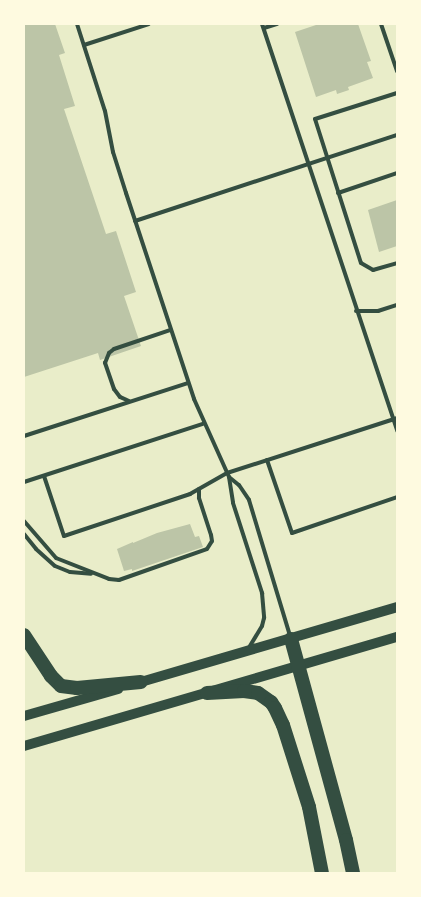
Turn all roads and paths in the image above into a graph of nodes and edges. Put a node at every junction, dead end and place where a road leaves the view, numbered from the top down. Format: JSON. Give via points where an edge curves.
{"nodes":[{"id":1,"x":77,"y":24,"type":"edge"},
{"id":2,"x":149,"y":24,"type":"edge"},
{"id":3,"x":277,"y":24,"type":"edge"},
{"id":4,"x":381,"y":24,"type":"edge"},
{"id":5,"x":263,"y":26,"type":"edge"},
{"id":6,"x":84,"y":45,"type":"junction"},
{"id":7,"x":397,"y":71,"type":"edge"},
{"id":8,"x":397,"y":93,"type":"edge"},
{"id":9,"x":397,"y":135,"type":"edge"},
{"id":10,"x":327,"y":158,"type":"junction"},
{"id":11,"x":308,"y":164,"type":"junction"},
{"id":12,"x":397,"y":174,"type":"edge"},
{"id":13,"x":338,"y":193,"type":"junction"},
{"id":14,"x":135,"y":221,"type":"junction"},
{"id":15,"x":397,"y":263,"type":"edge"},
{"id":16,"x":397,"y":305,"type":"edge"},
{"id":17,"x":356,"y":311,"type":"junction"},
{"id":18,"x":170,"y":330,"type":"junction"},
{"id":19,"x":188,"y":383,"type":"junction"},
{"id":20,"x":132,"y":401,"type":"junction"},
{"id":21,"x":395,"y":419,"type":"edge"},
{"id":22,"x":204,"y":424,"type":"junction"},
{"id":23,"x":397,"y":431,"type":"edge"},
{"id":24,"x":24,"y":436,"type":"edge"},
{"id":25,"x":267,"y":460,"type":"junction"},
{"id":26,"x":228,"y":475,"type":"junction"},
{"id":27,"x":44,"y":476,"type":"junction"},
{"id":28,"x":24,"y":482,"type":"edge"},
{"id":29,"x":199,"y":489,"type":"junction"},
{"id":30,"x":397,"y":497,"type":"edge"},
{"id":31,"x":24,"y":521,"type":"edge"},
{"id":32,"x":24,"y":534,"type":"edge"},
{"id":33,"x":96,"y":574,"type":"junction"},
{"id":34,"x":397,"y":607,"type":"edge"},
{"id":35,"x":24,"y":635,"type":"edge"},
{"id":36,"x":397,"y":637,"type":"edge"},
{"id":37,"x":291,"y":639,"type":"junction"},
{"id":38,"x":246,"y":651,"type":"junction"},
{"id":39,"x":297,"y":666,"type":"junction"},
{"id":40,"x":141,"y":682,"type":"junction"},
{"id":41,"x":207,"y":693,"type":"junction"},
{"id":42,"x":24,"y":716,"type":"edge"},
{"id":43,"x":24,"y":746,"type":"edge"},
{"id":44,"x":322,"y":873,"type":"edge"},
{"id":45,"x":352,"y":873,"type":"edge"}],
"edges":[{"from":1,"to":6,"type":"lane"},
{"from":2,"to":6,"type":"lane"},
{"from":3,"to":5,"type":"lane"},
{"from":4,"to":7,"type":"lane"},
{"from":5,"to":11,"type":"lane"},
{"from":6,"to":14,"type":"lane"},
{"from":8,"to":10,"type":"lane","via":[[315,119]]},
{"from":9,"to":10,"type":"lane"},
{"from":10,"to":11,"type":"lane"},
{"from":10,"to":13,"type":"lane"},
{"from":11,"to":14,"type":"lane"},
{"from":11,"to":17,"type":"lane"},
{"from":12,"to":13,"type":"lane"},
{"from":13,"to":15,"type":"lane","via":[[361,263],[373,270]]},
{"from":14,"to":18,"type":"lane"},
{"from":16,"to":17,"type":"lane","via":[[378,311]]},
{"from":17,"to":21,"type":"lane"},
{"from":18,"to":19,"type":"lane"},
{"from":18,"to":20,"type":"lane","via":[[114,349],[106,358],[116,393],[122,399]]},
{"from":19,"to":20,"type":"lane"},
{"from":19,"to":22,"type":"lane"},
{"from":20,"to":24,"type":"lane"},
{"from":21,"to":23,"type":"lane"},
{"from":21,"to":25,"type":"lane"},
{"from":22,"to":26,"type":"lane"},
{"from":22,"to":27,"type":"lane"},
{"from":25,"to":26,"type":"lane"},
{"from":25,"to":30,"type":"lane","via":[[292,533]]},
{"from":26,"to":29,"type":"lane"},
{"from":26,"to":37,"type":"lane","via":[[249,500]]},
{"from":26,"to":38,"type":"lane","via":[[233,503],[265,605],[262,626]]},
{"from":27,"to":28,"type":"lane"},
{"from":27,"to":29,"type":"lane","via":[[64,536]]},
{"from":29,"to":33,"type":"lane","via":[[212,541],[207,549],[119,580]]},
{"from":31,"to":33,"type":"lane","via":[[56,558]]},
{"from":32,"to":33,"type":"lane","via":[[55,566],[70,572]]},
{"from":34,"to":37,"type":"main road"},
{"from":35,"to":40,"type":"highway","via":[[61,686],[77,688]]},
{"from":36,"to":39,"type":"main road"},
{"from":37,"to":38,"type":"main road"},
{"from":37,"to":39,"type":"highway"},
{"from":38,"to":40,"type":"main road"},
{"from":39,"to":41,"type":"main road"},
{"from":39,"to":45,"type":"highway","via":[[339,813]]},
{"from":40,"to":42,"type":"main road"},
{"from":41,"to":43,"type":"main road"},
{"from":41,"to":44,"type":"highway","via":[[258,693],[275,708],[309,807]]}]}
